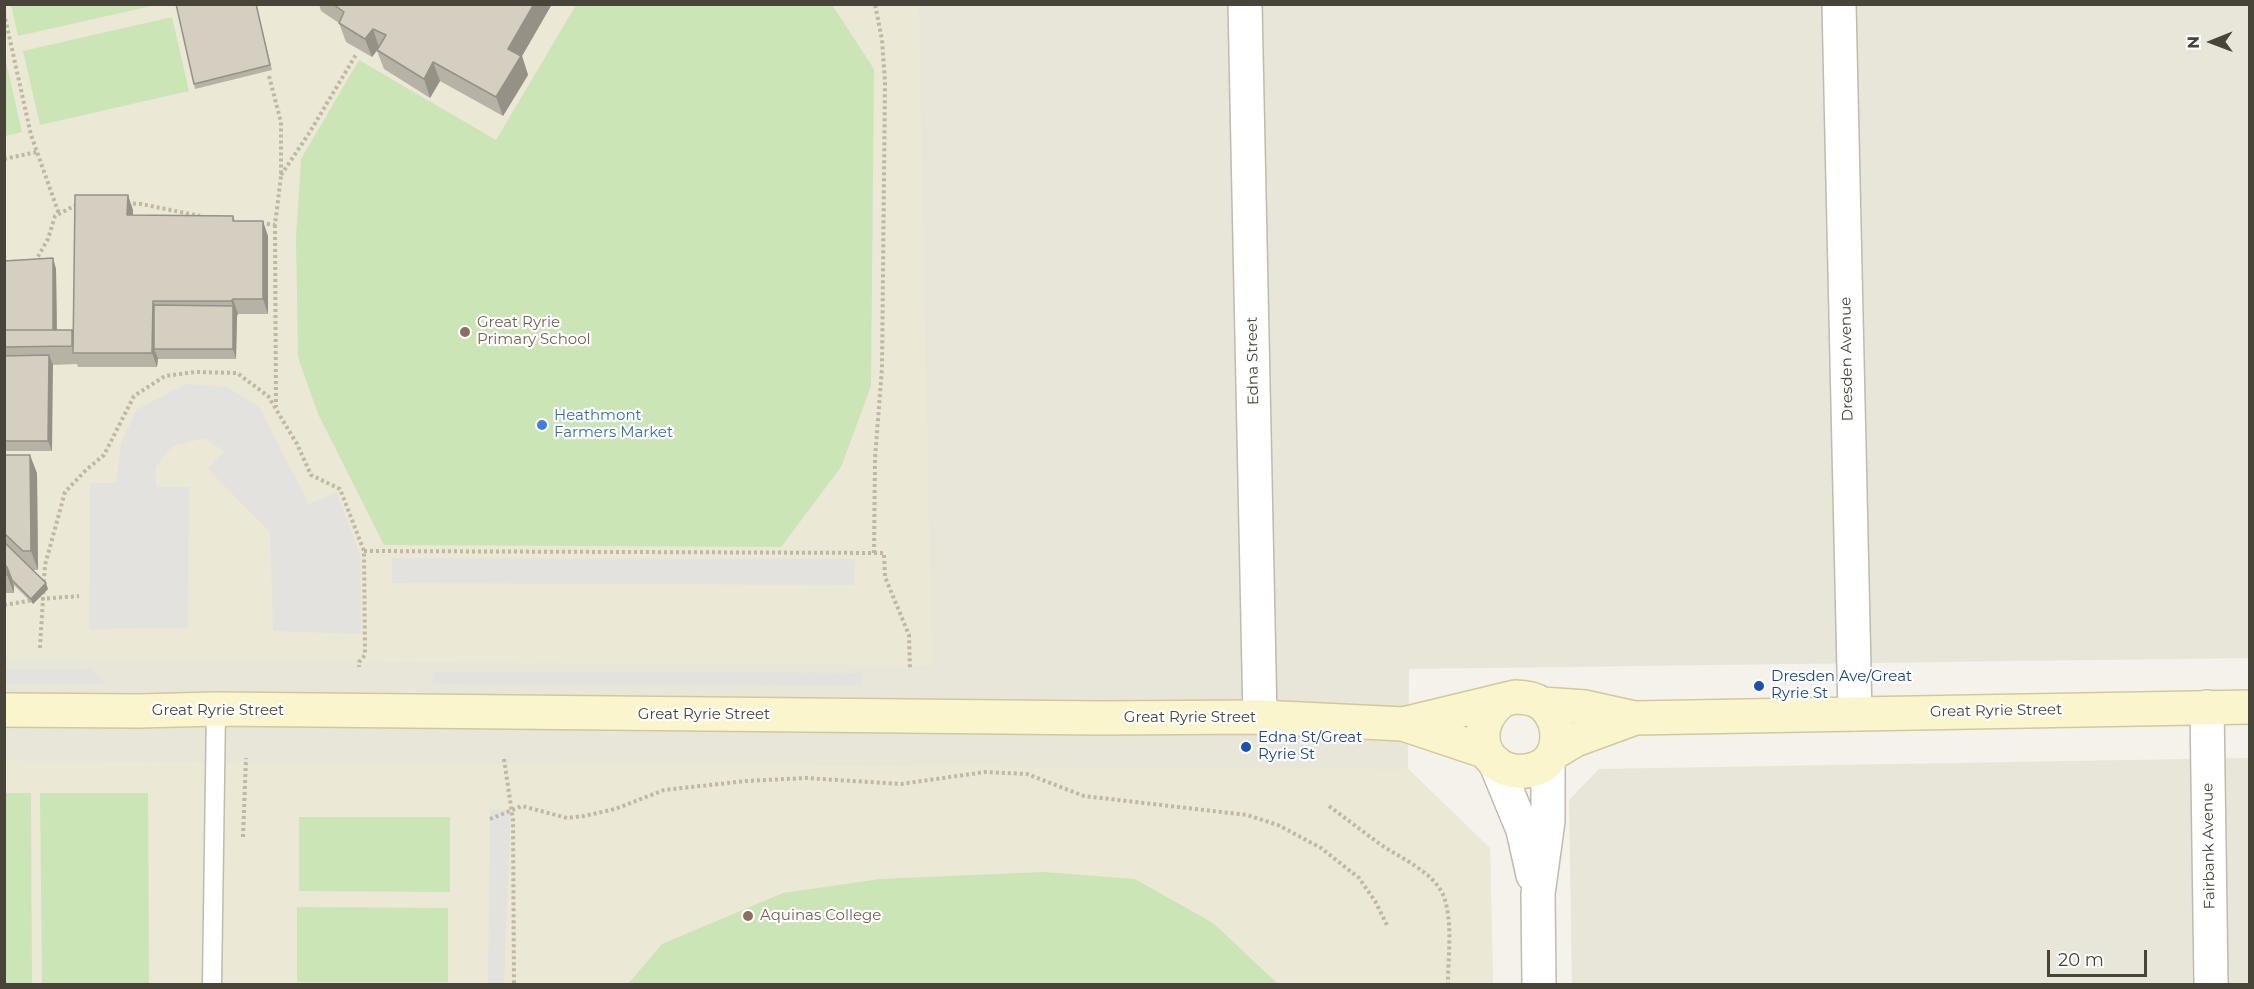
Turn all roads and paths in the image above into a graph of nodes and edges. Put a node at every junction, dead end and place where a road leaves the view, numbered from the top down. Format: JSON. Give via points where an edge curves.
{"nodes":[{"id":1,"x":874,"y":4,"type":"edge"},
{"id":2,"x":1245,"y":4,"type":"edge"},
{"id":3,"x":1839,"y":4,"type":"edge"},
{"id":4,"x":4,"y":13,"type":"edge"},
{"id":5,"x":357,"y":53,"type":"edge"},
{"id":6,"x":269,"y":76,"type":"edge"},
{"id":7,"x":37,"y":152,"type":"junction"},
{"id":8,"x":4,"y":159,"type":"edge"},
{"id":9,"x":281,"y":176,"type":"junction"},
{"id":10,"x":87,"y":203,"type":"edge"},
{"id":11,"x":119,"y":203,"type":"edge"},
{"id":12,"x":59,"y":214,"type":"junction"},
{"id":13,"x":205,"y":217,"type":"edge"},
{"id":14,"x":257,"y":223,"type":"edge"},
{"id":15,"x":275,"y":225,"type":"junction"},
{"id":16,"x":32,"y":268,"type":"edge"},
{"id":17,"x":276,"y":408,"type":"junction"},
{"id":18,"x":364,"y":551,"type":"junction"},
{"id":19,"x":874,"y":553,"type":"junction"},
{"id":20,"x":79,"y":596,"type":"dead end"},
{"id":21,"x":42,"y":598,"type":"junction"},
{"id":22,"x":4,"y":605,"type":"edge"},
{"id":23,"x":40,"y":648,"type":"dead end"},
{"id":24,"x":359,"y":667,"type":"dead end"},
{"id":25,"x":910,"y":670,"type":"dead end"},
{"id":26,"x":1503,"y":700,"type":"junction"},
{"id":27,"x":1542,"y":704,"type":"junction"},
{"id":28,"x":2207,"y":707,"type":"junction"},
{"id":29,"x":2250,"y":707,"type":"edge"},
{"id":30,"x":4,"y":710,"type":"edge"},
{"id":31,"x":216,"y":710,"type":"junction"},
{"id":32,"x":1855,"y":714,"type":"junction"},
{"id":33,"x":1260,"y":717,"type":"junction"},
{"id":34,"x":1635,"y":718,"type":"junction"},
{"id":35,"x":1403,"y":724,"type":"junction"},
{"id":36,"x":1491,"y":757,"type":"junction"},
{"id":37,"x":1552,"y":757,"type":"junction"},
{"id":38,"x":504,"y":759,"type":"dead end"},
{"id":39,"x":1329,"y":806,"type":"dead end"},
{"id":40,"x":512,"y":809,"type":"junction"},
{"id":41,"x":490,"y":819,"type":"dead end"},
{"id":42,"x":1538,"y":894,"type":"junction"},
{"id":43,"x":1387,"y":925,"type":"dead end"},
{"id":44,"x":212,"y":984,"type":"edge"},
{"id":45,"x":514,"y":984,"type":"edge"},
{"id":46,"x":1448,"y":984,"type":"edge"},
{"id":47,"x":1539,"y":984,"type":"edge"},
{"id":48,"x":2211,"y":984,"type":"edge"}],
"edges":[{"from":1,"to":19,"type":"path","via":[[885,82],[882,368],[875,458]]},
{"from":2,"to":33,"type":"street","name":"Edna Street"},
{"from":3,"to":32,"type":"street","name":"Dresden Avenue"},
{"from":4,"to":7,"type":"path"},
{"from":5,"to":9,"type":"path"},
{"from":6,"to":9,"type":"path","via":[[281,122]]},
{"from":7,"to":8,"type":"path"},
{"from":7,"to":12,"type":"path"},
{"from":9,"to":15,"type":"path"},
{"from":10,"to":12,"type":"path","via":[[76,204]]},
{"from":11,"to":13,"type":"path"},
{"from":12,"to":16,"type":"path"},
{"from":14,"to":15,"type":"path"},
{"from":15,"to":17,"type":"path"},
{"from":17,"to":18,"type":"path","via":[[311,475],[340,489]]},
{"from":17,"to":21,"type":"path","via":[[268,396],[237,373],[165,376],[134,396],[104,455],[65,492],[45,565]]},
{"from":18,"to":19,"type":"path"},
{"from":18,"to":24,"type":"path","via":[[365,655]]},
{"from":19,"to":25,"type":"path","via":[[884,553],[885,578],[909,634]]},
{"from":20,"to":21,"type":"path"},
{"from":21,"to":22,"type":"path"},
{"from":21,"to":23,"type":"path"},
{"from":26,"to":27,"type":"main road","via":[[1515,696]]},
{"from":26,"to":35,"type":"main road","name":"Great Ryrie Street"},
{"from":26,"to":36,"type":"main road","via":[[1492,708],[1482,732]]},
{"from":27,"to":34,"type":"main road","name":"Great Ryrie Street","via":[[1585,707]]},
{"from":27,"to":37,"type":"main road","via":[[1556,727]]},
{"from":28,"to":29,"type":"main road","name":"Great Ryrie Street"},
{"from":28,"to":32,"type":"main road","name":"Great Ryrie Street"},
{"from":28,"to":48,"type":"street","name":"Fairbank Avenue"},
{"from":30,"to":31,"type":"main road","name":"Great Ryrie Street"},
{"from":31,"to":33,"type":"main road","name":"Great Ryrie Street"},
{"from":31,"to":44,"type":"lane"},
{"from":32,"to":34,"type":"main road","name":"Great Ryrie Street"},
{"from":33,"to":35,"type":"main road","name":"Great Ryrie Street"},
{"from":34,"to":37,"type":"main road","name":"Great Ryrie Street","via":[[1575,740]]},
{"from":35,"to":36,"type":"main road","name":"Great Ryrie Street"},
{"from":36,"to":37,"type":"main road","via":[[1516,771],[1537,768]]},
{"from":36,"to":42,"type":"street","via":[[1523,830]]},
{"from":37,"to":42,"type":"street"},
{"from":38,"to":40,"type":"path"},
{"from":39,"to":46,"type":"path","via":[[1440,888],[1448,926]]},
{"from":40,"to":41,"type":"path"},
{"from":40,"to":43,"type":"path","via":[[533,807],[567,818],[615,809],[664,790],[694,786],[806,778],[901,784],[985,772],[1027,774],[1084,796],[1247,815],[1278,825],[1321,848],[1359,878]]},
{"from":40,"to":45,"type":"path"},
{"from":42,"to":47,"type":"street"}]}
